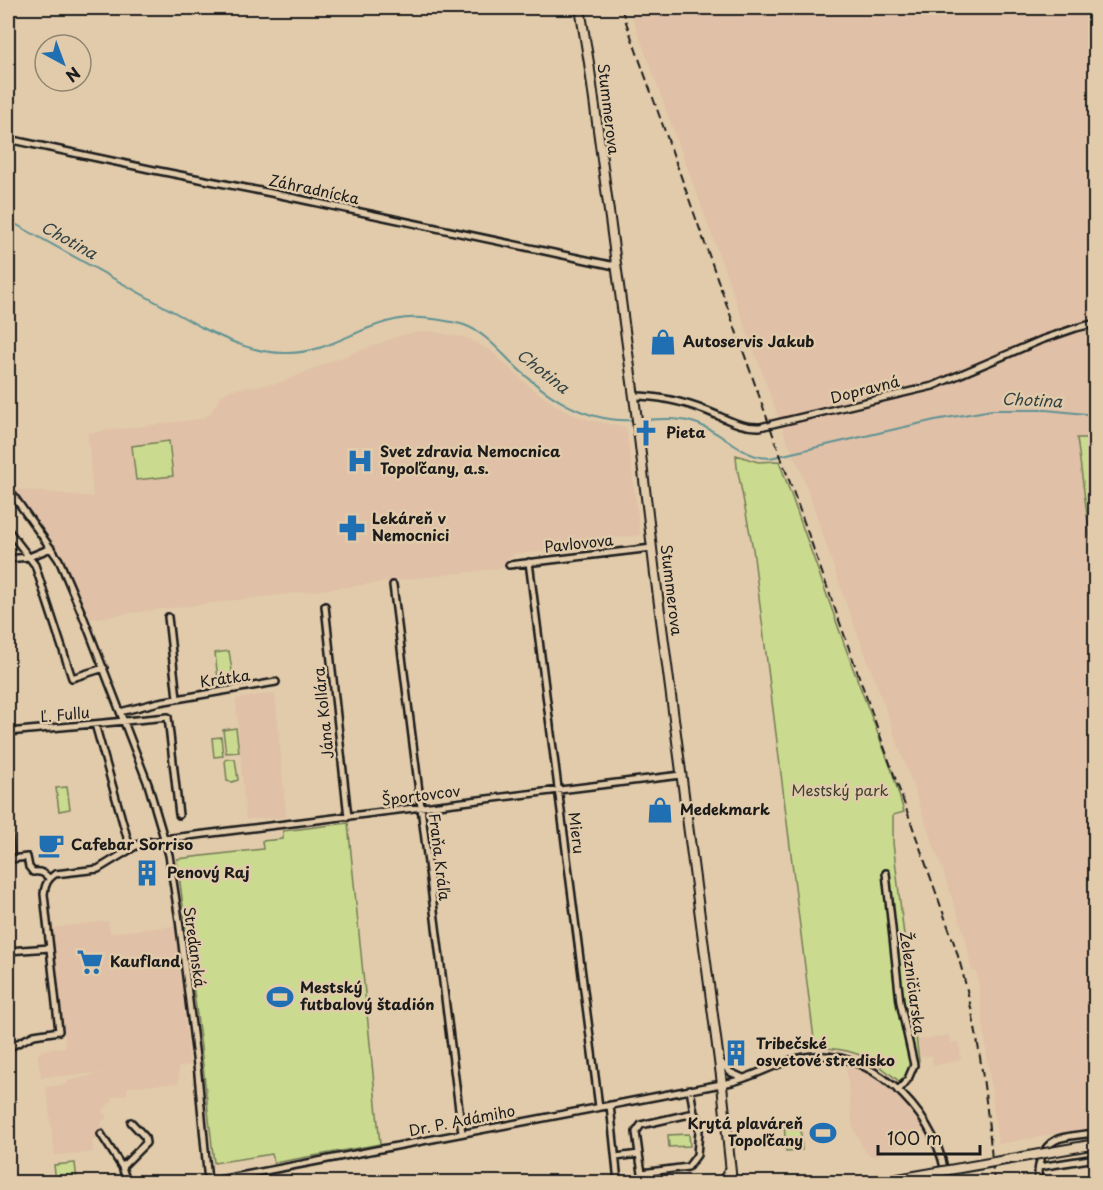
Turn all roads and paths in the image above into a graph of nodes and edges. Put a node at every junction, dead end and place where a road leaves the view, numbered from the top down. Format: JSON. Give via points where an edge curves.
{"nodes":[{"id":1,"x":580,"y":8,"type":"edge"},
{"id":2,"x":8,"y":139,"type":"edge"},
{"id":3,"x":615,"y":266,"type":"junction"},
{"id":4,"x":1095,"y":323,"type":"edge"},
{"id":5,"x":634,"y":396,"type":"junction"},
{"id":6,"x":10,"y":466,"type":"dead end"},
{"id":7,"x":8,"y":473,"type":"edge"},
{"id":8,"x":8,"y":483,"type":"edge"},
{"id":9,"x":8,"y":530,"type":"edge"},
{"id":10,"x":51,"y":548,"type":"junction"},
{"id":11,"x":652,"y":548,"type":"junction"},
{"id":12,"x":29,"y":557,"type":"junction"},
{"id":13,"x":8,"y":559,"type":"edge"},
{"id":14,"x":529,"y":562,"type":"junction"},
{"id":15,"x":508,"y":565,"type":"dead end"},
{"id":16,"x":393,"y":585,"type":"dead end"},
{"id":17,"x":325,"y":606,"type":"dead end"},
{"id":18,"x":168,"y":617,"type":"dead end"},
{"id":19,"x":104,"y":668,"type":"junction"},
{"id":20,"x":276,"y":682,"type":"dead end"},
{"id":21,"x":177,"y":698,"type":"junction"},
{"id":22,"x":120,"y":712,"type":"junction"},
{"id":23,"x":124,"y":721,"type":"junction"},
{"id":24,"x":95,"y":724,"type":"junction"},
{"id":25,"x":8,"y":732,"type":"edge"},
{"id":26,"x":681,"y":775,"type":"junction"},
{"id":27,"x":559,"y":790,"type":"junction"},
{"id":28,"x":421,"y":808,"type":"junction"},
{"id":29,"x":179,"y":815,"type":"dead end"},
{"id":30,"x":348,"y":817,"type":"junction"},
{"id":31,"x":8,"y":827,"type":"edge"},
{"id":32,"x":164,"y":839,"type":"junction"},
{"id":33,"x":130,"y":848,"type":"junction"},
{"id":34,"x":885,"y":873,"type":"dead end"},
{"id":35,"x":50,"y":878,"type":"junction"},
{"id":36,"x":50,"y":948,"type":"junction"},
{"id":37,"x":8,"y":951,"type":"edge"},
{"id":38,"x":8,"y":1048,"type":"edge"},
{"id":39,"x":718,"y":1059,"type":"junction"},
{"id":40,"x":745,"y":1079,"type":"junction"},
{"id":41,"x":721,"y":1083,"type":"junction"},
{"id":42,"x":690,"y":1089,"type":"junction"},
{"id":43,"x":898,"y":1091,"type":"junction"},
{"id":44,"x":610,"y":1105,"type":"junction"},
{"id":45,"x":599,"y":1107,"type":"junction"},
{"id":46,"x":694,"y":1113,"type":"junction"},
{"id":47,"x":131,"y":1122,"type":"dead end"},
{"id":48,"x":462,"y":1133,"type":"junction"},
{"id":49,"x":1095,"y":1133,"type":"edge"},
{"id":50,"x":101,"y":1134,"type":"dead end"},
{"id":51,"x":1095,"y":1144,"type":"edge"},
{"id":52,"x":639,"y":1154,"type":"junction"},
{"id":53,"x":616,"y":1156,"type":"junction"},
{"id":54,"x":1095,"y":1158,"type":"edge"},
{"id":55,"x":122,"y":1167,"type":"junction"},
{"id":56,"x":1039,"y":1167,"type":"junction"},
{"id":57,"x":733,"y":1178,"type":"edge"},
{"id":58,"x":127,"y":1182,"type":"edge"},
{"id":59,"x":208,"y":1182,"type":"edge"},
{"id":60,"x":618,"y":1182,"type":"edge"},
{"id":61,"x":722,"y":1182,"type":"edge"},
{"id":62,"x":881,"y":1182,"type":"edge"},
{"id":63,"x":946,"y":1182,"type":"edge"},
{"id":64,"x":1038,"y":1182,"type":"edge"}],
"edges":[{"from":1,"to":3,"type":"street","name":"Stummerova"},
{"from":2,"to":3,"type":"street","name":"Záhradnícka"},
{"from":3,"to":5,"type":"street","name":"Stummerova"},
{"from":4,"to":5,"type":"street","name":"Dopravná","via":[[1041,339],[933,386],[760,427],[744,427],[678,402]]},
{"from":5,"to":11,"type":"street","name":"Stummerova"},
{"from":6,"to":7,"type":"street"},
{"from":8,"to":10,"type":"street","name":"Streďanská"},
{"from":9,"to":12,"type":"street"},
{"from":10,"to":12,"type":"street"},
{"from":10,"to":19,"type":"street","name":"Streďanská"},
{"from":11,"to":14,"type":"street","name":"Pavlovova"},
{"from":11,"to":26,"type":"street","name":"Stummerova"},
{"from":12,"to":13,"type":"street"},
{"from":12,"to":19,"type":"street","via":[[72,678]]},
{"from":14,"to":15,"type":"street","name":"Pavlovova"},
{"from":14,"to":27,"type":"street","name":"Mieru"},
{"from":16,"to":28,"type":"street","name":"Fraňa Kráľa"},
{"from":17,"to":30,"type":"street","name":"Jána Kollára"},
{"from":18,"to":21,"type":"street"},
{"from":19,"to":22,"type":"street","name":"Streďanská"},
{"from":20,"to":21,"type":"street","name":"Krátka"},
{"from":21,"to":22,"type":"street","name":"Krátka"},
{"from":22,"to":23,"type":"street","name":"Streďanská"},
{"from":23,"to":24,"type":"street","name":"Ľ. Fullu"},
{"from":23,"to":29,"type":"street","via":[[168,717]]},
{"from":23,"to":32,"type":"street","name":"Streďanská"},
{"from":24,"to":25,"type":"street","name":"Ľ. Fullu"},
{"from":24,"to":33,"type":"street"},
{"from":26,"to":27,"type":"street","name":"Športovcov"},
{"from":26,"to":39,"type":"street","name":"Stummerova"},
{"from":27,"to":28,"type":"street","name":"Športovcov"},
{"from":27,"to":45,"type":"street","name":"Mieru"},
{"from":28,"to":30,"type":"street","name":"Športovcov"},
{"from":28,"to":48,"type":"street","name":"Fraňa Kráľa"},
{"from":30,"to":32,"type":"street","name":"Športovcov"},
{"from":31,"to":35,"type":"street","via":[[11,859],[27,857],[33,872],[45,873]]},
{"from":32,"to":33,"type":"street","name":"Športovcov"},
{"from":32,"to":59,"type":"street","name":"Streďanská","via":[[179,920]]},
{"from":33,"to":35,"type":"street","name":"Športovcov","via":[[98,869],[55,874]]},
{"from":34,"to":43,"type":"street","name":"Železničiarska","via":[[900,1002],[914,1065]]},
{"from":35,"to":36,"type":"street","via":[[44,894]]},
{"from":36,"to":37,"type":"street"},
{"from":36,"to":38,"type":"street","via":[[59,1031],[34,1035]]},
{"from":39,"to":40,"type":"street","via":[[730,1072]]},
{"from":39,"to":41,"type":"street","name":"Stummerova"},
{"from":40,"to":41,"type":"street","name":"Dr. P. Adámiho"},
{"from":40,"to":43,"type":"street","name":"Dr. P. Adámiho","via":[[788,1061],[824,1056],[867,1067]]},
{"from":41,"to":42,"type":"street","name":"Dr. P. Adámiho"},
{"from":41,"to":57,"type":"street","name":"Stummerova"},
{"from":42,"to":44,"type":"street","name":"Dr. P. Adámiho"},
{"from":42,"to":46,"type":"street"},
{"from":43,"to":63,"type":"street","name":"Dr. P. Adámiho","via":[[932,1134]]},
{"from":44,"to":45,"type":"street","name":"Dr. P. Adámiho"},
{"from":44,"to":53,"type":"street"},
{"from":45,"to":48,"type":"street","name":"Dr. P. Adámiho"},
{"from":46,"to":52,"type":"street","via":[[638,1127]]},
{"from":46,"to":52,"type":"street","via":[[699,1120],[698,1155],[688,1167],[642,1173]]},
{"from":47,"to":55,"type":"street","via":[[146,1143]]},
{"from":48,"to":59,"type":"street","name":"Dr. P. Adámiho"},
{"from":49,"to":56,"type":"street","via":[[1056,1140],[1043,1151]]},
{"from":50,"to":55,"type":"street"},
{"from":51,"to":62,"type":"street","bridge":true},
{"from":52,"to":53,"type":"street"},
{"from":53,"to":60,"type":"street"},
{"from":54,"to":56,"type":"street"},
{"from":55,"to":58,"type":"street"},
{"from":56,"to":64,"type":"street"},
{"from":57,"to":61,"type":"street"}]}
